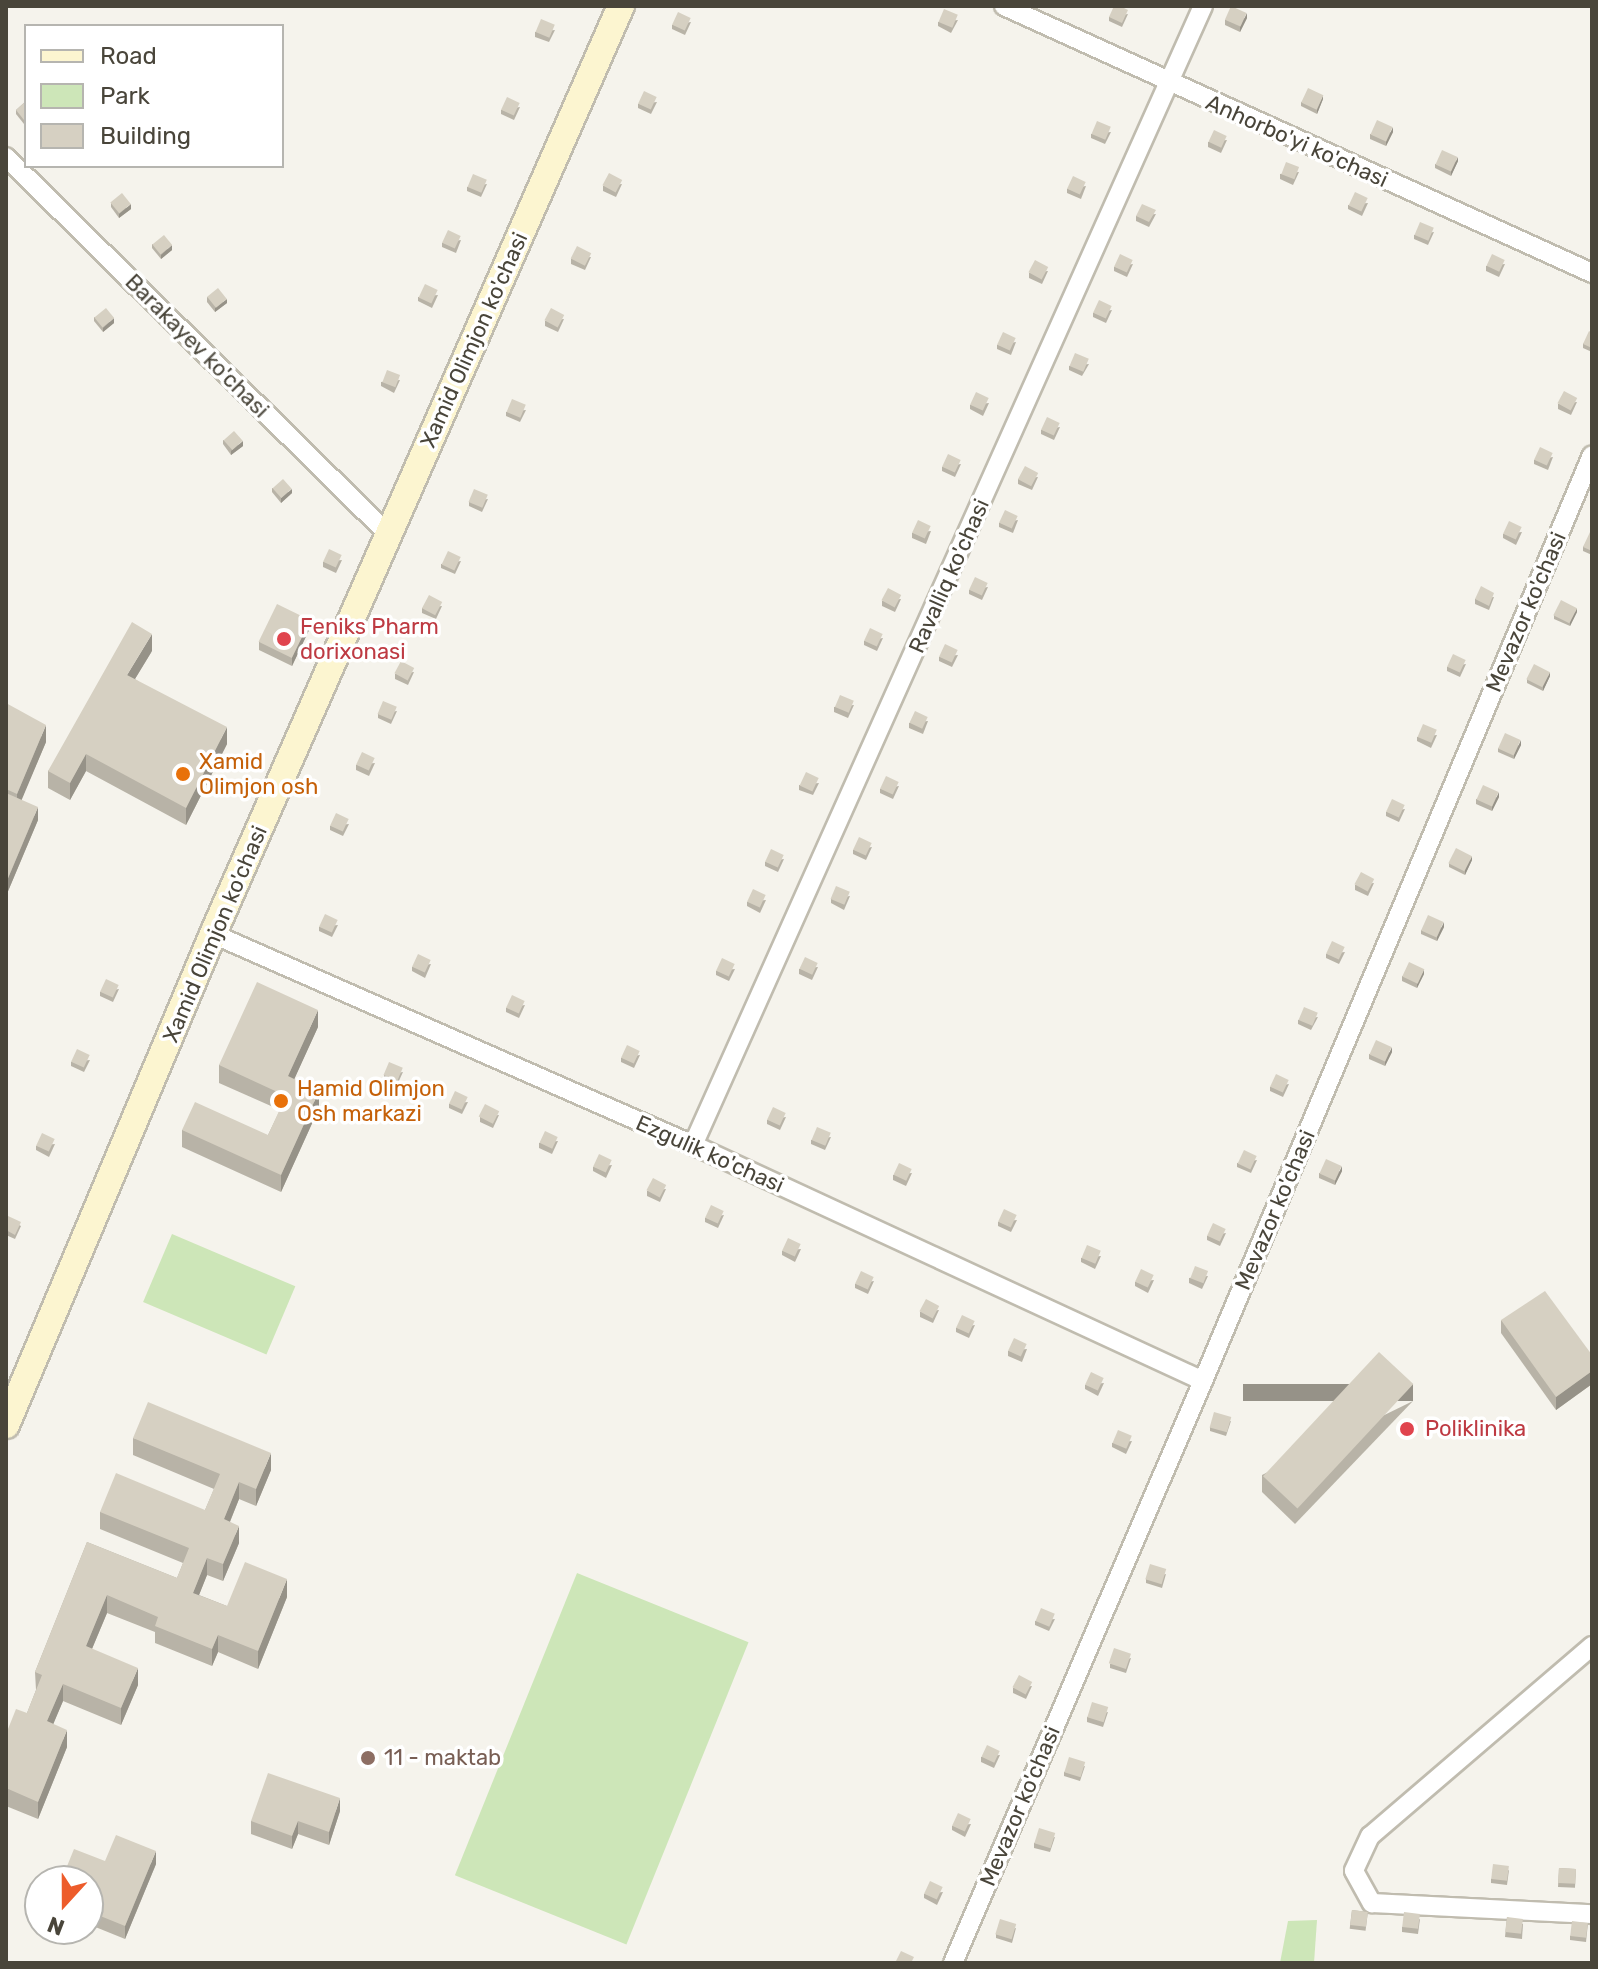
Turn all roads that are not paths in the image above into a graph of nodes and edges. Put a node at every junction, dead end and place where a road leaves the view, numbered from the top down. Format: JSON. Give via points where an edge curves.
{"nodes":[{"id":1,"x":621,"y":6,"type":"edge"},
{"id":2,"x":1004,"y":6,"type":"edge"},
{"id":3,"x":1203,"y":6,"type":"edge"},
{"id":4,"x":1170,"y":84,"type":"junction"},
{"id":5,"x":6,"y":157,"type":"edge"},
{"id":6,"x":1592,"y":273,"type":"edge"},
{"id":7,"x":1592,"y":455,"type":"edge"},
{"id":8,"x":389,"y":535,"type":"junction"},
{"id":9,"x":213,"y":934,"type":"junction"},
{"id":10,"x":693,"y":1145,"type":"junction"},
{"id":11,"x":1203,"y":1381,"type":"junction"},
{"id":12,"x":6,"y":1425,"type":"edge"},
{"id":13,"x":1588,"y":1653,"type":"edge"},
{"id":14,"x":1592,"y":1914,"type":"edge"},
{"id":15,"x":953,"y":1963,"type":"edge"}],
"edges":[{"from":1,"to":8,"type":"main road","name":"Xamid Olimjon ko'chasi"},
{"from":2,"to":4,"type":"street","name":"Anhorbo'yi ko'chasi"},
{"from":3,"to":4,"type":"street","name":"Ravalliq ko'chasi"},
{"from":4,"to":6,"type":"street","name":"Anhorbo'yi ko'chasi"},
{"from":4,"to":10,"type":"street","name":"Ravalliq ko'chasi"},
{"from":5,"to":8,"type":"street","name":"Barakayev ko'chasi"},
{"from":7,"to":11,"type":"street","name":"Mevazor ko'chasi"},
{"from":8,"to":9,"type":"main road","name":"Xamid Olimjon ko'chasi"},
{"from":9,"to":10,"type":"street","name":"Ezgulik ko'chasi"},
{"from":9,"to":12,"type":"main road","name":"Xamid Olimjon ko'chasi"},
{"from":10,"to":11,"type":"street","name":"Ezgulik ko'chasi"},
{"from":11,"to":15,"type":"street","name":"Mevazor ko'chasi"},
{"from":13,"to":14,"type":"street","via":[[1370,1836],[1354,1871],[1372,1903]]}]}
